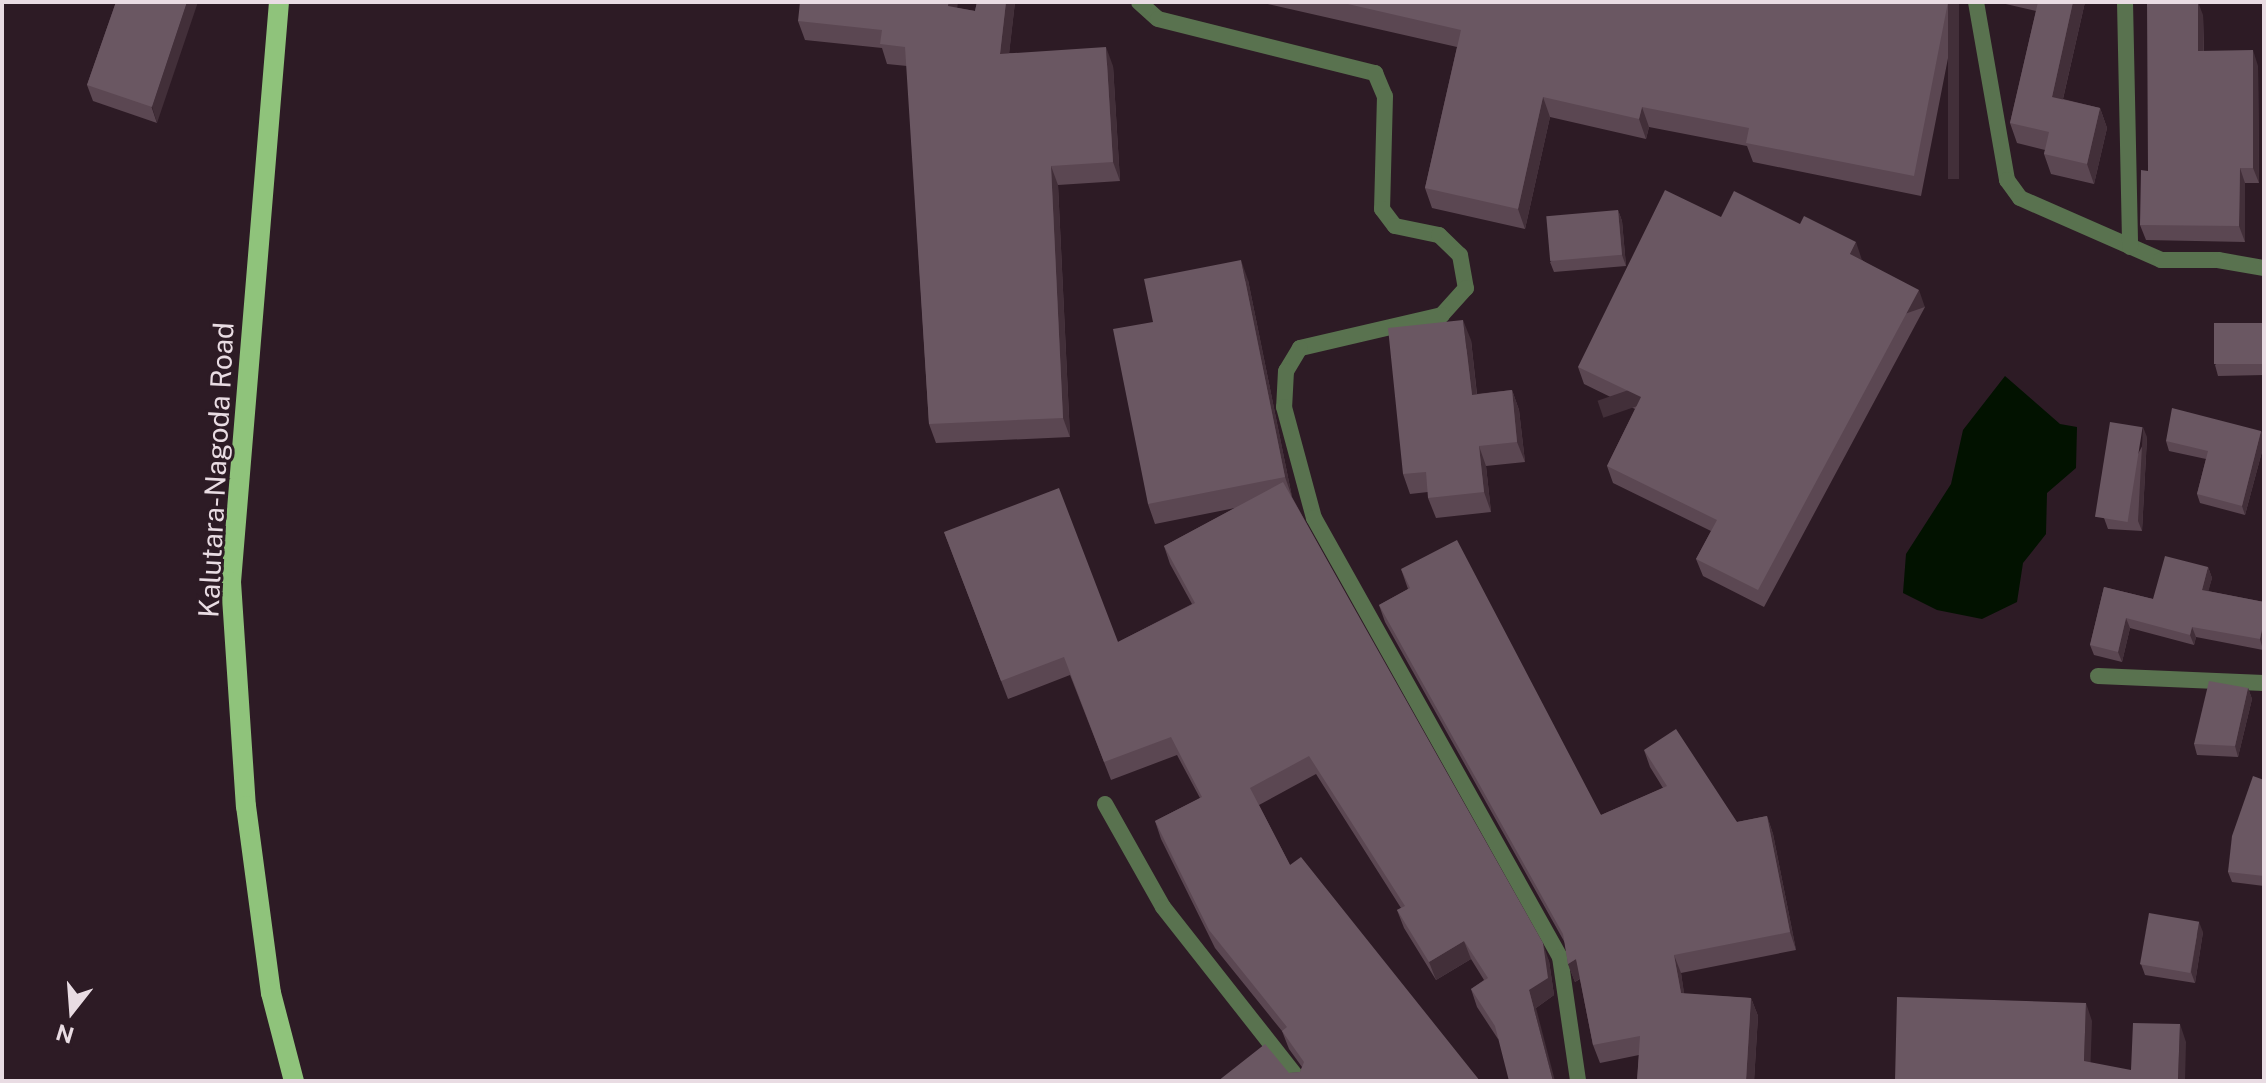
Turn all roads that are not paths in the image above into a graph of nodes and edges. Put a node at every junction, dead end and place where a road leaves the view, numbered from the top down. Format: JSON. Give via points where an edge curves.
{"nodes":[{"id":1,"x":279,"y":2,"type":"edge"},
{"id":2,"x":1139,"y":2,"type":"edge"},
{"id":3,"x":1976,"y":2,"type":"edge"},
{"id":4,"x":2125,"y":2,"type":"edge"},
{"id":5,"x":2130,"y":247,"type":"junction"},
{"id":6,"x":2264,"y":268,"type":"edge"},
{"id":7,"x":2098,"y":676,"type":"dead end"},
{"id":8,"x":2264,"y":683,"type":"edge"},
{"id":9,"x":1105,"y":804,"type":"dead end"},
{"id":10,"x":294,"y":1081,"type":"edge"},
{"id":11,"x":1300,"y":1081,"type":"edge"},
{"id":12,"x":1578,"y":1081,"type":"edge"}],
"edges":[{"from":1,"to":10,"type":"main road","name":"Kalutara-Nagoda Road","via":[[231,582],[246,806],[271,993]]},
{"from":2,"to":12,"type":"street","via":[[1158,19],[1375,73],[1385,96],[1382,209],[1395,226],[1439,235],[1460,255],[1466,288],[1442,315],[1300,348],[1286,371],[1284,407],[1314,518],[1560,957]]},
{"from":3,"to":5,"type":"street","via":[[2007,180],[2020,198]]},
{"from":4,"to":5,"type":"street"},
{"from":5,"to":6,"type":"street","via":[[2161,260],[2218,260]]},
{"from":7,"to":8,"type":"street"},
{"from":9,"to":11,"type":"street","via":[[1163,907]]}]}
